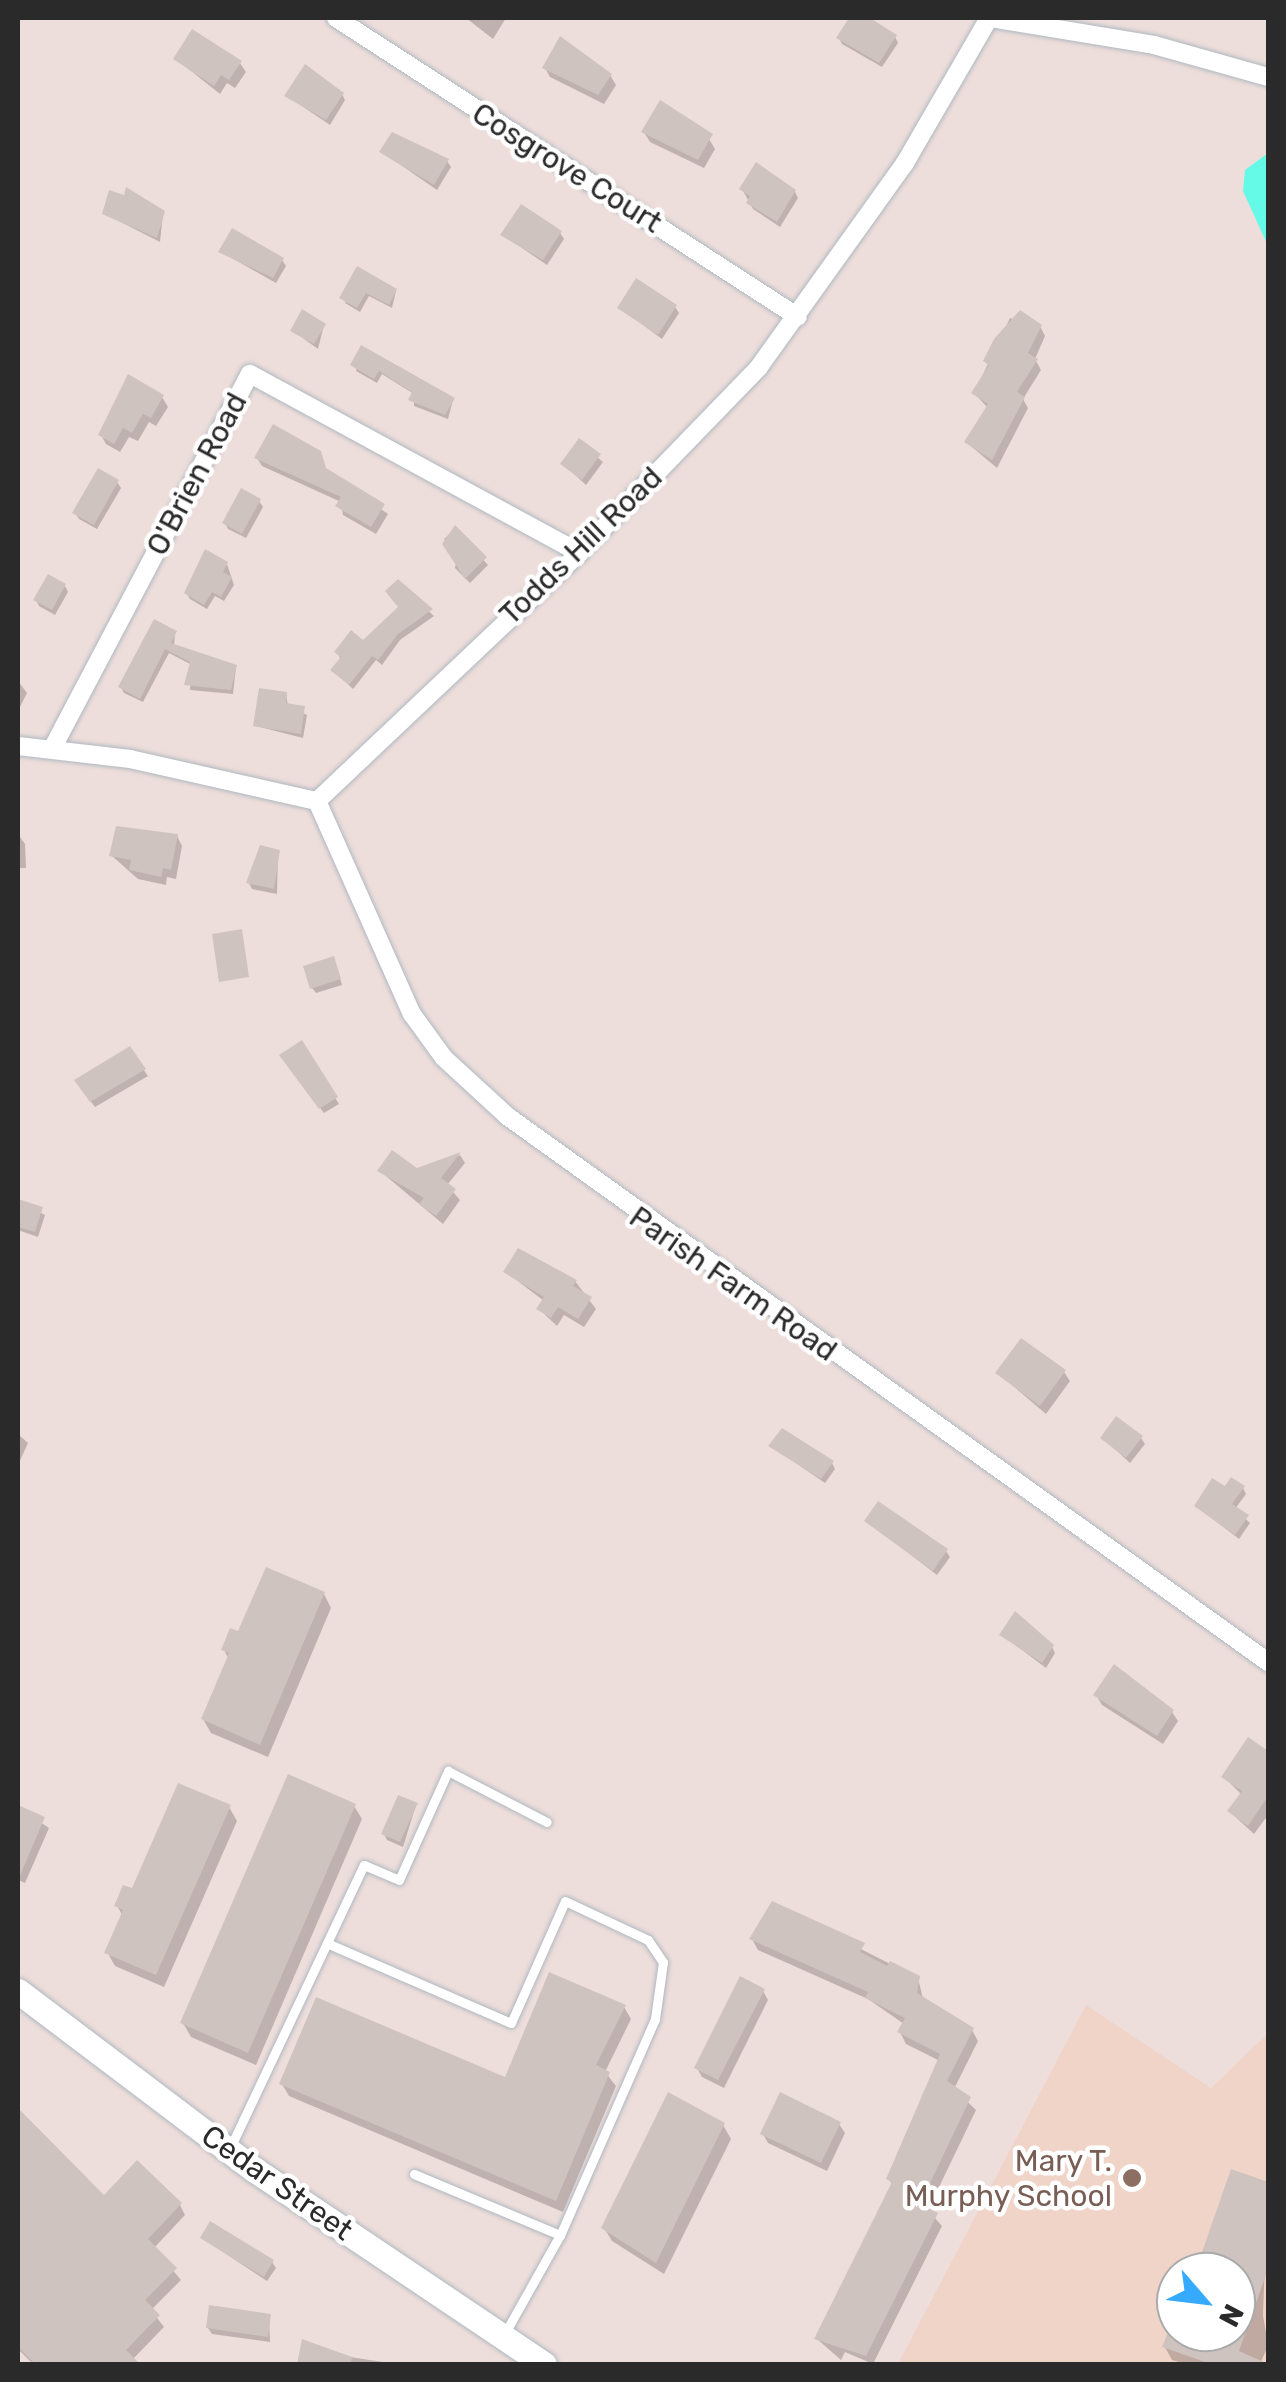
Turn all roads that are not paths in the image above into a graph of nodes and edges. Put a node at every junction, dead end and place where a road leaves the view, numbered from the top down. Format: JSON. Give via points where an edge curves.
{"nodes":[{"id":1,"x":336,"y":18,"type":"edge"},
{"id":2,"x":990,"y":18,"type":"edge"},
{"id":3,"x":1268,"y":77,"type":"edge"},
{"id":4,"x":798,"y":317,"type":"junction"},
{"id":5,"x":579,"y":553,"type":"junction"},
{"id":6,"x":18,"y":746,"type":"edge"},
{"id":7,"x":52,"y":749,"type":"junction"},
{"id":8,"x":316,"y":800,"type":"junction"},
{"id":9,"x":1268,"y":1662,"type":"edge"},
{"id":10,"x":547,"y":1822,"type":"dead end"},
{"id":11,"x":329,"y":1944,"type":"junction"},
{"id":12,"x":18,"y":1991,"type":"edge"},
{"id":13,"x":228,"y":2150,"type":"junction"},
{"id":14,"x":414,"y":2174,"type":"dead end"},
{"id":15,"x":560,"y":2235,"type":"junction"},
{"id":16,"x":503,"y":2337,"type":"junction"},
{"id":17,"x":544,"y":2364,"type":"edge"}],
"edges":[{"from":1,"to":4,"type":"street","name":"Cosgrove Court"},
{"from":2,"to":3,"type":"street","via":[[1154,45]]},
{"from":2,"to":4,"type":"street","name":"Todds Hill Road","via":[[905,164]]},
{"from":4,"to":5,"type":"street","name":"Todds Hill Road","via":[[759,367]]},
{"from":5,"to":7,"type":"street","name":"O'Brien Road","via":[[250,374]]},
{"from":5,"to":8,"type":"street","name":"Todds Hill Road"},
{"from":6,"to":7,"type":"street"},
{"from":7,"to":8,"type":"street"},
{"from":8,"to":9,"type":"street","name":"Parish Farm Road","via":[[412,1014],[444,1058],[507,1116]]},
{"from":10,"to":11,"type":"lane","via":[[448,1771],[399,1880],[364,1865]]},
{"from":11,"to":13,"type":"lane"},
{"from":11,"to":15,"type":"lane","via":[[512,2024],[565,1901],[648,1940],[664,1962],[654,2019]]},
{"from":12,"to":13,"type":"main road","name":"Cedar Street"},
{"from":13,"to":16,"type":"main road","name":"Cedar Street"},
{"from":14,"to":15,"type":"lane"},
{"from":15,"to":16,"type":"lane"},
{"from":16,"to":17,"type":"main road","name":"Cedar Street"}]}
